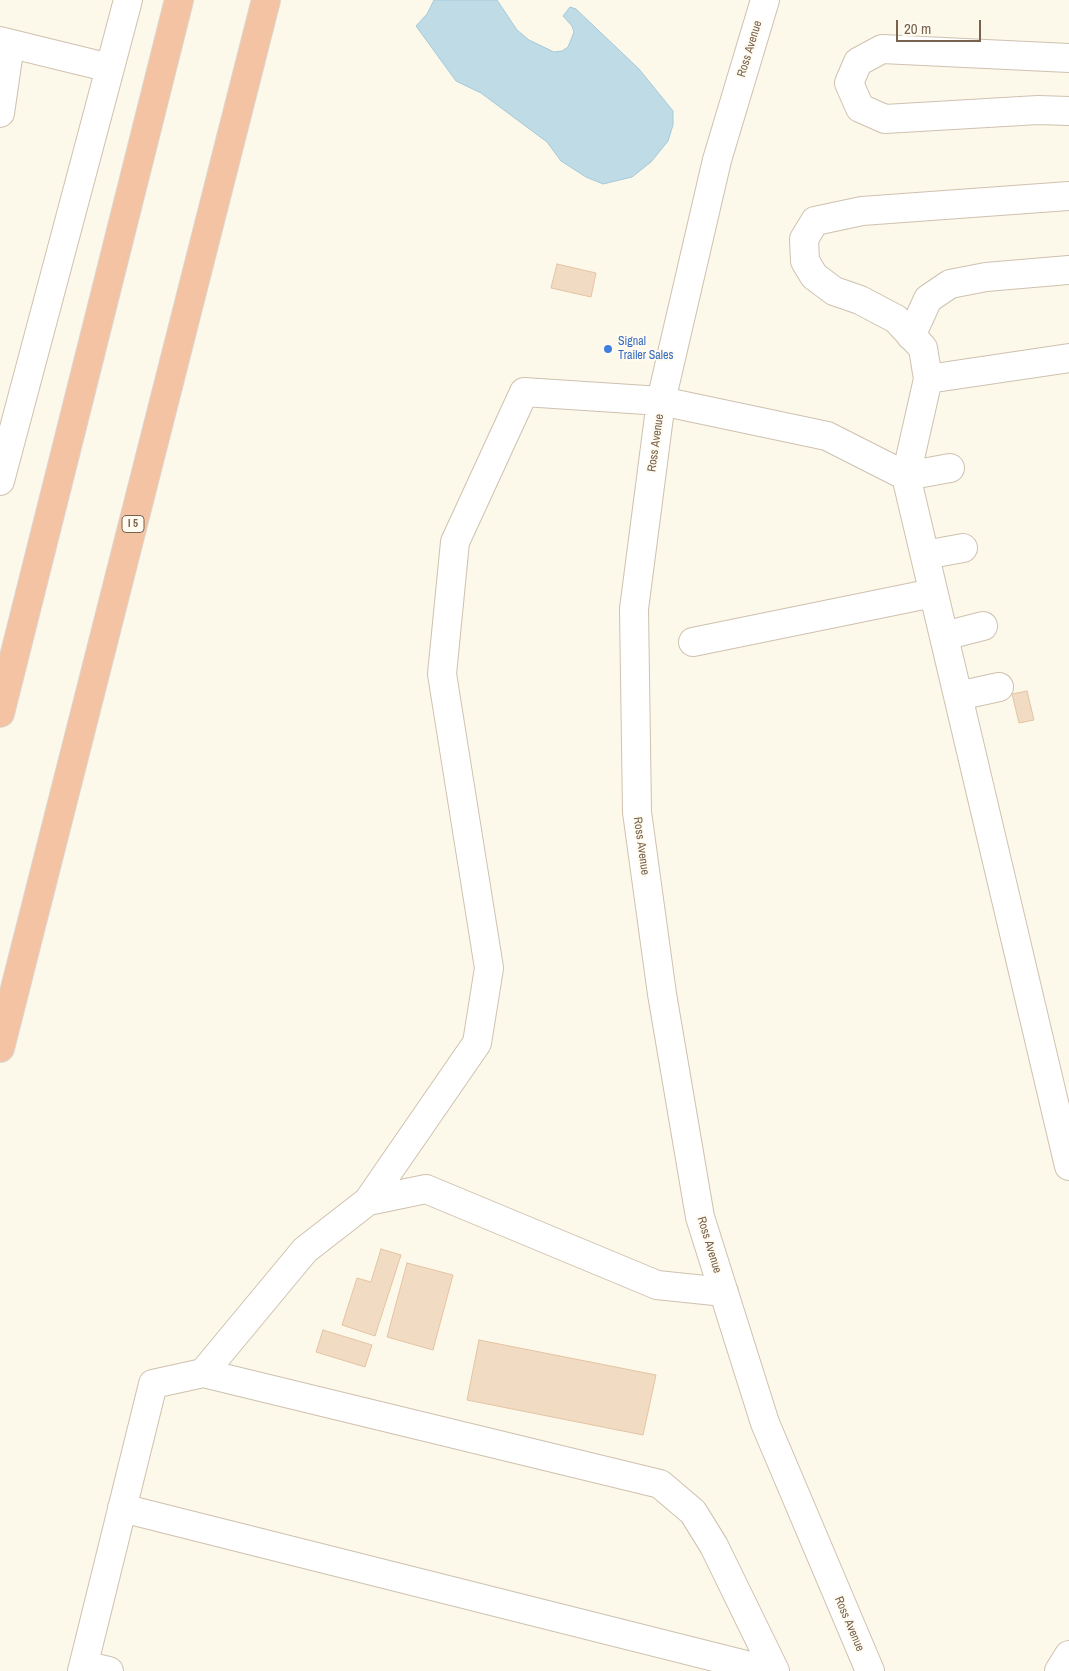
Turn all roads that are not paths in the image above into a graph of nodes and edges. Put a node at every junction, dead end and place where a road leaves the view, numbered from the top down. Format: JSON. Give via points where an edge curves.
{"nodes":[{"id":1,"x":128,"y":0,"type":"edge"},
{"id":2,"x":180,"y":0,"type":"edge"},
{"id":3,"x":266,"y":0,"type":"edge"},
{"id":4,"x":765,"y":0,"type":"edge"},
{"id":5,"x":5,"y":43,"type":"edge"},
{"id":6,"x":1069,"y":58,"type":"edge"},
{"id":7,"x":110,"y":68,"type":"junction"},
{"id":8,"x":1069,"y":111,"type":"edge"},
{"id":9,"x":0,"y":113,"type":"edge"},
{"id":10,"x":1069,"y":196,"type":"edge"},
{"id":11,"x":1069,"y":270,"type":"edge"},
{"id":12,"x":911,"y":336,"type":"junction"},
{"id":13,"x":1069,"y":358,"type":"edge"},
{"id":14,"x":928,"y":379,"type":"junction"},
{"id":15,"x":661,"y":401,"type":"junction"},
{"id":16,"x":950,"y":468,"type":"dead end"},
{"id":17,"x":906,"y":476,"type":"junction"},
{"id":18,"x":0,"y":481,"type":"edge"},
{"id":19,"x":963,"y":548,"type":"dead end"},
{"id":20,"x":925,"y":554,"type":"junction"},
{"id":21,"x":933,"y":593,"type":"junction"},
{"id":22,"x":984,"y":626,"type":"dead end"},
{"id":23,"x":944,"y":636,"type":"junction"},
{"id":24,"x":693,"y":642,"type":"dead end"},
{"id":25,"x":999,"y":687,"type":"dead end"},
{"id":26,"x":958,"y":696,"type":"junction"},
{"id":27,"x":0,"y":713,"type":"edge"},
{"id":28,"x":0,"y":1048,"type":"edge"},
{"id":29,"x":1069,"y":1166,"type":"edge"},
{"id":30,"x":368,"y":1201,"type":"junction"},
{"id":31,"x":724,"y":1292,"type":"junction"},
{"id":32,"x":203,"y":1373,"type":"junction"},
{"id":33,"x":122,"y":1508,"type":"junction"},
{"id":34,"x":1069,"y":1655,"type":"edge"},
{"id":35,"x":92,"y":1669,"type":"edge"},
{"id":36,"x":770,"y":1671,"type":"edge"},
{"id":37,"x":775,"y":1671,"type":"edge"},
{"id":38,"x":870,"y":1671,"type":"edge"},
{"id":39,"x":1060,"y":1671,"type":"edge"}],
"edges":[{"from":1,"to":7,"type":"street"},
{"from":2,"to":27,"type":"highway"},
{"from":3,"to":28,"type":"highway","number":"I 5"},
{"from":4,"to":15,"type":"street","name":"Ross Avenue","via":[[717,160]]},
{"from":5,"to":7,"type":"street"},
{"from":5,"to":9,"type":"street"},
{"from":6,"to":8,"type":"street","via":[[882,49],[858,62],[849,83],[860,108],[885,119]]},
{"from":7,"to":18,"type":"street"},
{"from":10,"to":12,"type":"street","via":[[862,211],[815,221],[804,238],[805,261],[814,276],[834,291],[896,319]]},
{"from":11,"to":12,"type":"street","via":[[986,277],[950,284],[928,299]]},
{"from":12,"to":14,"type":"street","via":[[923,348]]},
{"from":13,"to":14,"type":"street"},
{"from":14,"to":17,"type":"street"},
{"from":15,"to":17,"type":"street","via":[[827,436]]},
{"from":15,"to":30,"type":"street","via":[[524,392],[455,542],[442,674],[489,968],[477,1043]]},
{"from":15,"to":31,"type":"street","name":"Ross Avenue","via":[[634,609],[637,812],[662,994],[700,1218]]},
{"from":16,"to":17,"type":"street"},
{"from":17,"to":20,"type":"street"},
{"from":19,"to":20,"type":"street"},
{"from":20,"to":21,"type":"street"},
{"from":21,"to":23,"type":"street"},
{"from":21,"to":24,"type":"street"},
{"from":22,"to":23,"type":"street"},
{"from":23,"to":26,"type":"street"},
{"from":25,"to":26,"type":"street"},
{"from":26,"to":29,"type":"street"},
{"from":30,"to":31,"type":"street","via":[[426,1189],[657,1285]]},
{"from":30,"to":32,"type":"street","via":[[305,1250]]},
{"from":31,"to":38,"type":"street","name":"Ross Avenue","via":[[765,1423]]},
{"from":32,"to":33,"type":"street","via":[[153,1384]]},
{"from":32,"to":37,"type":"street","via":[[660,1484],[693,1512],[714,1546]]},
{"from":33,"to":35,"type":"street"},
{"from":33,"to":36,"type":"street"},
{"from":34,"to":39,"type":"street"}]}
